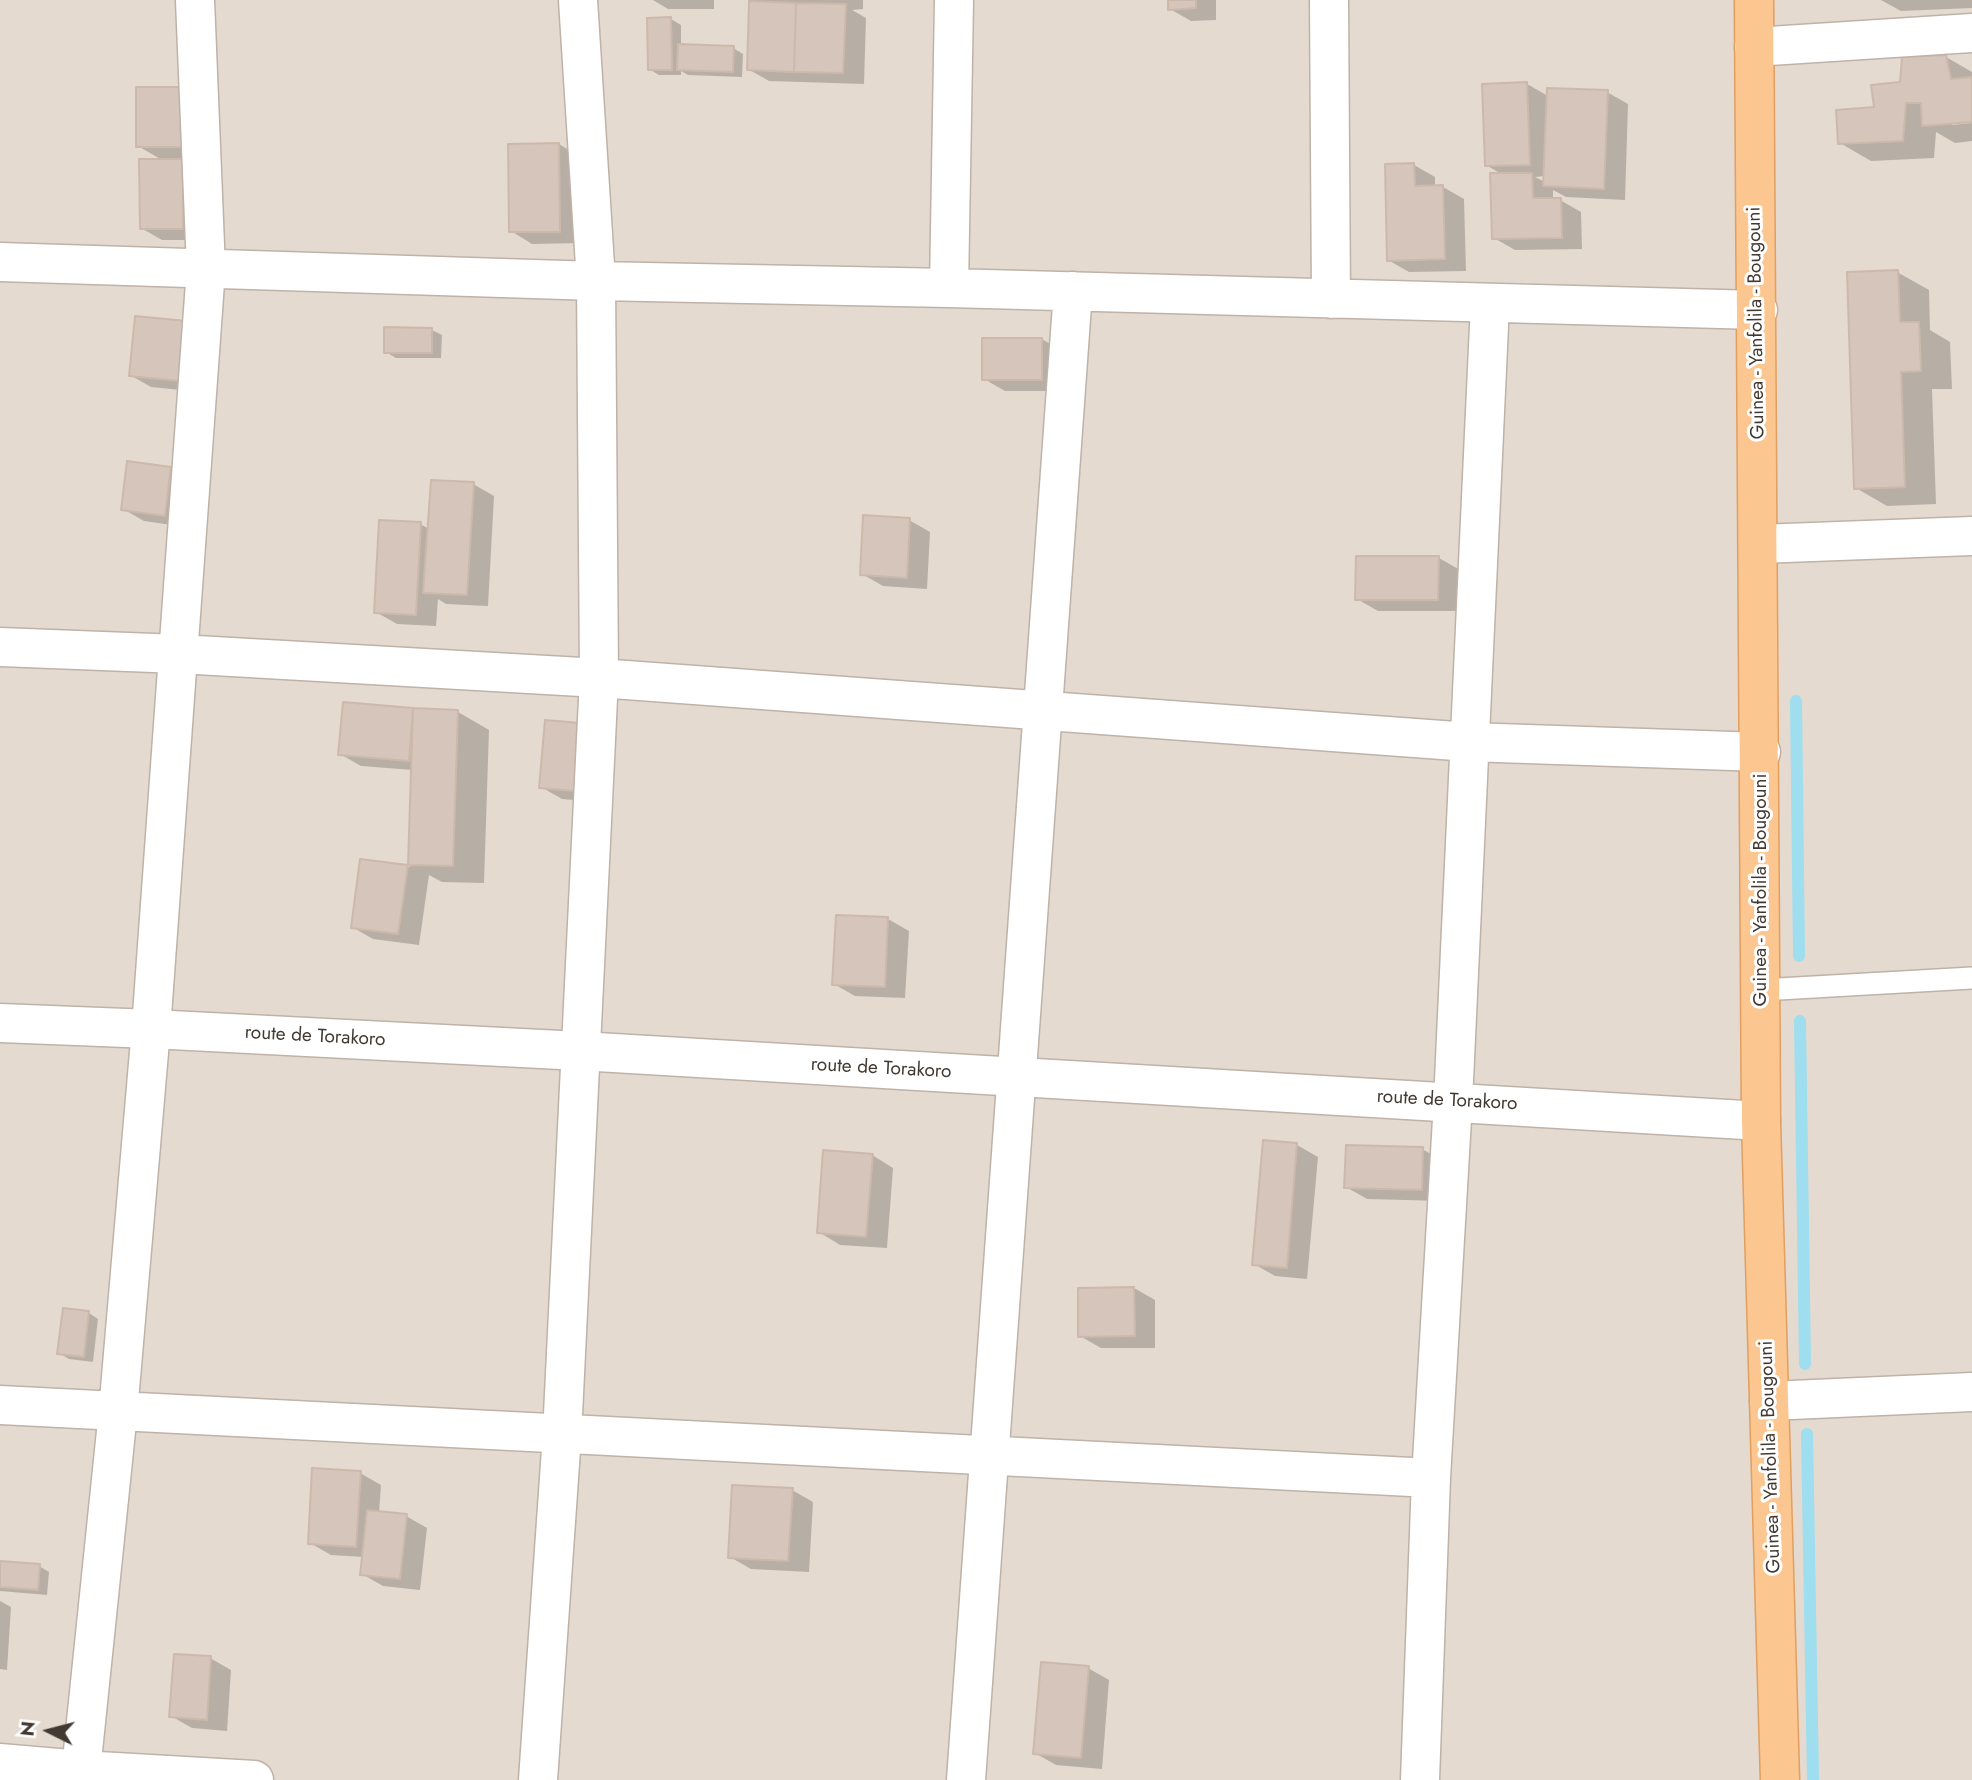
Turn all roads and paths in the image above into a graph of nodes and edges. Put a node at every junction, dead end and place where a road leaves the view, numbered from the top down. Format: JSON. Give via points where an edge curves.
{"nodes":[{"id":1,"x":195,"y":0,"type":"edge"},
{"id":2,"x":578,"y":0,"type":"edge"},
{"id":3,"x":954,"y":0,"type":"edge"},
{"id":4,"x":1329,"y":0,"type":"edge"},
{"id":5,"x":1754,"y":0,"type":"edge"},
{"id":6,"x":1972,"y":33,"type":"edge"},
{"id":7,"x":1754,"y":47,"type":"junction"},
{"id":8,"x":0,"y":262,"type":"edge"},
{"id":9,"x":206,"y":269,"type":"junction"},
{"id":10,"x":596,"y":281,"type":"junction"},
{"id":11,"x":949,"y":288,"type":"junction"},
{"id":12,"x":1073,"y":291,"type":"junction"},
{"id":13,"x":1331,"y":299,"type":"junction"},
{"id":14,"x":1490,"y":304,"type":"junction"},
{"id":15,"x":1758,"y":310,"type":"junction"},
{"id":16,"x":1972,"y":536,"type":"edge"},
{"id":17,"x":1759,"y":544,"type":"junction"},
{"id":18,"x":0,"y":647,"type":"edge"},
{"id":19,"x":180,"y":654,"type":"junction"},
{"id":20,"x":599,"y":678,"type":"junction"},
{"id":21,"x":1043,"y":711,"type":"junction"},
{"id":22,"x":1469,"y":742,"type":"junction"},
{"id":23,"x":1760,"y":752,"type":"junction"},
{"id":24,"x":1972,"y":978,"type":"edge"},
{"id":25,"x":1761,"y":990,"type":"junction"},
{"id":26,"x":0,"y":1023,"type":"edge"},
{"id":27,"x":151,"y":1029,"type":"junction"},
{"id":28,"x":580,"y":1051,"type":"junction"},
{"id":29,"x":1017,"y":1076,"type":"junction"},
{"id":30,"x":1453,"y":1102,"type":"junction"},
{"id":31,"x":1761,"y":1121,"type":"junction"},
{"id":32,"x":1972,"y":1392,"type":"edge"},
{"id":33,"x":1769,"y":1401,"type":"junction"},
{"id":34,"x":0,"y":1405,"type":"edge"},
{"id":35,"x":118,"y":1412,"type":"junction"},
{"id":36,"x":562,"y":1434,"type":"junction"},
{"id":37,"x":989,"y":1457,"type":"junction"},
{"id":38,"x":1432,"y":1478,"type":"junction"},
{"id":39,"x":0,"y":1763,"type":"edge"},
{"id":40,"x":75,"y":1775,"type":"edge"},
{"id":41,"x":254,"y":1780,"type":"edge"},
{"id":42,"x":538,"y":1780,"type":"edge"},
{"id":43,"x":966,"y":1780,"type":"edge"},
{"id":44,"x":1420,"y":1780,"type":"edge"},
{"id":45,"x":1780,"y":1780,"type":"edge"}],
"edges":[{"from":1,"to":9,"type":"street"},
{"from":2,"to":10,"type":"street"},
{"from":3,"to":11,"type":"street"},
{"from":4,"to":13,"type":"street"},
{"from":5,"to":7,"type":"main road","name":"Guinea - Yanfolila - Bougouni"},
{"from":6,"to":7,"type":"street"},
{"from":7,"to":15,"type":"main road","name":"Guinea - Yanfolila - Bougouni"},
{"from":8,"to":9,"type":"street"},
{"from":9,"to":10,"type":"street"},
{"from":9,"to":19,"type":"street"},
{"from":10,"to":11,"type":"street"},
{"from":10,"to":20,"type":"street"},
{"from":11,"to":12,"type":"street"},
{"from":12,"to":13,"type":"street"},
{"from":12,"to":21,"type":"street"},
{"from":13,"to":14,"type":"street"},
{"from":14,"to":15,"type":"street"},
{"from":14,"to":22,"type":"street"},
{"from":15,"to":17,"type":"main road","name":"Guinea - Yanfolila - Bougouni"},
{"from":16,"to":17,"type":"street"},
{"from":17,"to":23,"type":"main road","name":"Guinea - Yanfolila - Bougouni"},
{"from":18,"to":19,"type":"street"},
{"from":19,"to":20,"type":"street"},
{"from":19,"to":27,"type":"street"},
{"from":20,"to":21,"type":"street"},
{"from":20,"to":28,"type":"street"},
{"from":21,"to":22,"type":"street"},
{"from":21,"to":29,"type":"street"},
{"from":22,"to":23,"type":"street"},
{"from":22,"to":30,"type":"street"},
{"from":23,"to":25,"type":"main road","name":"Guinea - Yanfolila - Bougouni"},
{"from":24,"to":25,"type":"lane"},
{"from":25,"to":31,"type":"main road","name":"Guinea - Yanfolila - Bougouni"},
{"from":26,"to":27,"type":"street","name":"route de Torakoro"},
{"from":27,"to":28,"type":"street","name":"route de Torakoro"},
{"from":27,"to":35,"type":"street"},
{"from":28,"to":29,"type":"street","name":"route de Torakoro"},
{"from":28,"to":36,"type":"street"},
{"from":29,"to":30,"type":"street","name":"route de Torakoro"},
{"from":29,"to":37,"type":"street"},
{"from":30,"to":31,"type":"street","name":"route de Torakoro"},
{"from":30,"to":38,"type":"street"},
{"from":31,"to":33,"type":"main road","name":"Guinea - Yanfolila - Bougouni"},
{"from":32,"to":33,"type":"street"},
{"from":33,"to":45,"type":"main road","name":"Guinea - Yanfolila - Bougouni"},
{"from":34,"to":35,"type":"street"},
{"from":35,"to":36,"type":"street"},
{"from":35,"to":40,"type":"street"},
{"from":36,"to":37,"type":"street"},
{"from":36,"to":42,"type":"street"},
{"from":37,"to":38,"type":"street"},
{"from":37,"to":43,"type":"street"},
{"from":38,"to":44,"type":"street"},
{"from":39,"to":40,"type":"street"},
{"from":40,"to":41,"type":"street"}]}
